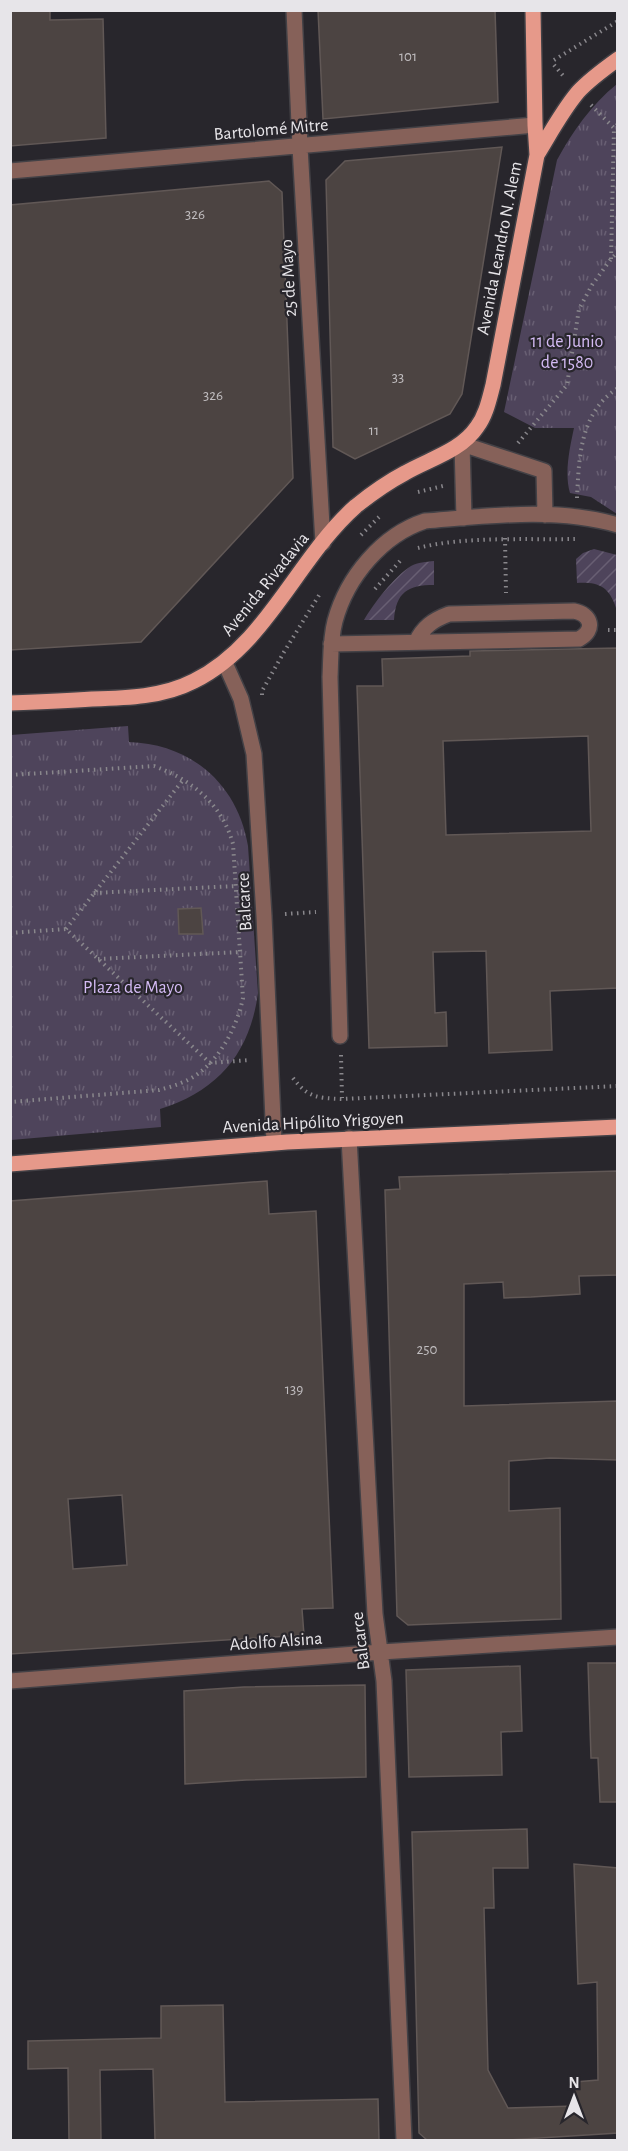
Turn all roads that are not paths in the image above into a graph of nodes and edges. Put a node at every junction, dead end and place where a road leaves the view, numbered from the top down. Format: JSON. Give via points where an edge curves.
{"nodes":[{"id":1,"x":294,"y":10,"type":"edge"},
{"id":2,"x":534,"y":10,"type":"edge"},
{"id":3,"x":618,"y":59,"type":"edge"},
{"id":4,"x":534,"y":125,"type":"junction"},
{"id":5,"x":300,"y":147,"type":"junction"},
{"id":6,"x":537,"y":155,"type":"junction"},
{"id":7,"x":10,"y":171,"type":"edge"},
{"id":8,"x":493,"y":385,"type":"joint"},
{"id":9,"x":462,"y":444,"type":"junction"},
{"id":10,"x":544,"y":515,"type":"junction"},
{"id":11,"x":464,"y":518,"type":"junction"},
{"id":12,"x":618,"y":525,"type":"edge"},
{"id":13,"x":323,"y":543,"type":"junction"},
{"id":14,"x":416,"y":642,"type":"junction"},
{"id":15,"x":331,"y":644,"type":"junction"},
{"id":16,"x":225,"y":663,"type":"junction"},
{"id":17,"x":10,"y":703,"type":"edge"},
{"id":18,"x":340,"y":1036,"type":"road end"},
{"id":19,"x":618,"y":1127,"type":"edge"},
{"id":20,"x":348,"y":1138,"type":"junction"},
{"id":21,"x":274,"y":1142,"type":"junction"},
{"id":22,"x":10,"y":1164,"type":"edge"},
{"id":23,"x":618,"y":1637,"type":"edge"},
{"id":24,"x":381,"y":1652,"type":"junction"},
{"id":25,"x":10,"y":1681,"type":"edge"},
{"id":26,"x":404,"y":2140,"type":"edge"}],
"edges":[{"from":1,"to":5,"type":"street","name":"25 de Mayo"},
{"from":2,"to":4,"type":"main road","name":"Avenida Leandro N. Alem"},
{"from":3,"to":6,"type":"main road","via":[[578,93]]},
{"from":4,"to":5,"type":"street","name":"Bartolomé Mitre"},
{"from":4,"to":6,"type":"main road","name":"Avenida Leandro N. Alem"},
{"from":5,"to":7,"type":"street","name":"Bartolomé Mitre"},
{"from":5,"to":13,"type":"street","name":"25 de Mayo"},
{"from":6,"to":8,"type":"main road","name":"Avenida Leandro N. Alem"},
{"from":8,"to":9,"type":"main road","name":"Avenida Rivadavia","via":[[477,428]]},
{"from":9,"to":10,"type":"street","via":[[544,471]]},
{"from":9,"to":11,"type":"street"},
{"from":9,"to":13,"type":"main road","name":"Avenida Rivadavia","via":[[374,492]]},
{"from":10,"to":11,"type":"street"},
{"from":10,"to":12,"type":"street","via":[[576,516]]},
{"from":11,"to":15,"type":"street","via":[[409,526],[374,552],[343,600]]},
{"from":13,"to":16,"type":"main road","name":"Avenida Rivadavia","via":[[264,620]]},
{"from":14,"to":14,"type":"street","via":[[579,639],[590,624],[582,613],[574,611],[448,614],[426,626]]},
{"from":14,"to":15,"type":"street"},
{"from":15,"to":18,"type":"street"},
{"from":16,"to":17,"type":"main road","name":"Avenida Rivadavia","via":[[194,682],[156,694]]},
{"from":16,"to":21,"type":"street","name":"Balcarce","via":[[241,699],[254,754]]},
{"from":19,"to":20,"type":"main road","name":"Avenida Hipólito Yrigoyen"},
{"from":20,"to":21,"type":"main road","name":"Avenida Hipólito Yrigoyen"},
{"from":20,"to":24,"type":"street","name":"Balcarce","via":[[375,1614]]},
{"from":21,"to":22,"type":"main road","name":"Avenida Hipólito Yrigoyen"},
{"from":23,"to":24,"type":"street","name":"Adolfo Alsina"},
{"from":24,"to":25,"type":"street","name":"Adolfo Alsina"},
{"from":24,"to":26,"type":"street","name":"Balcarce"}]}
